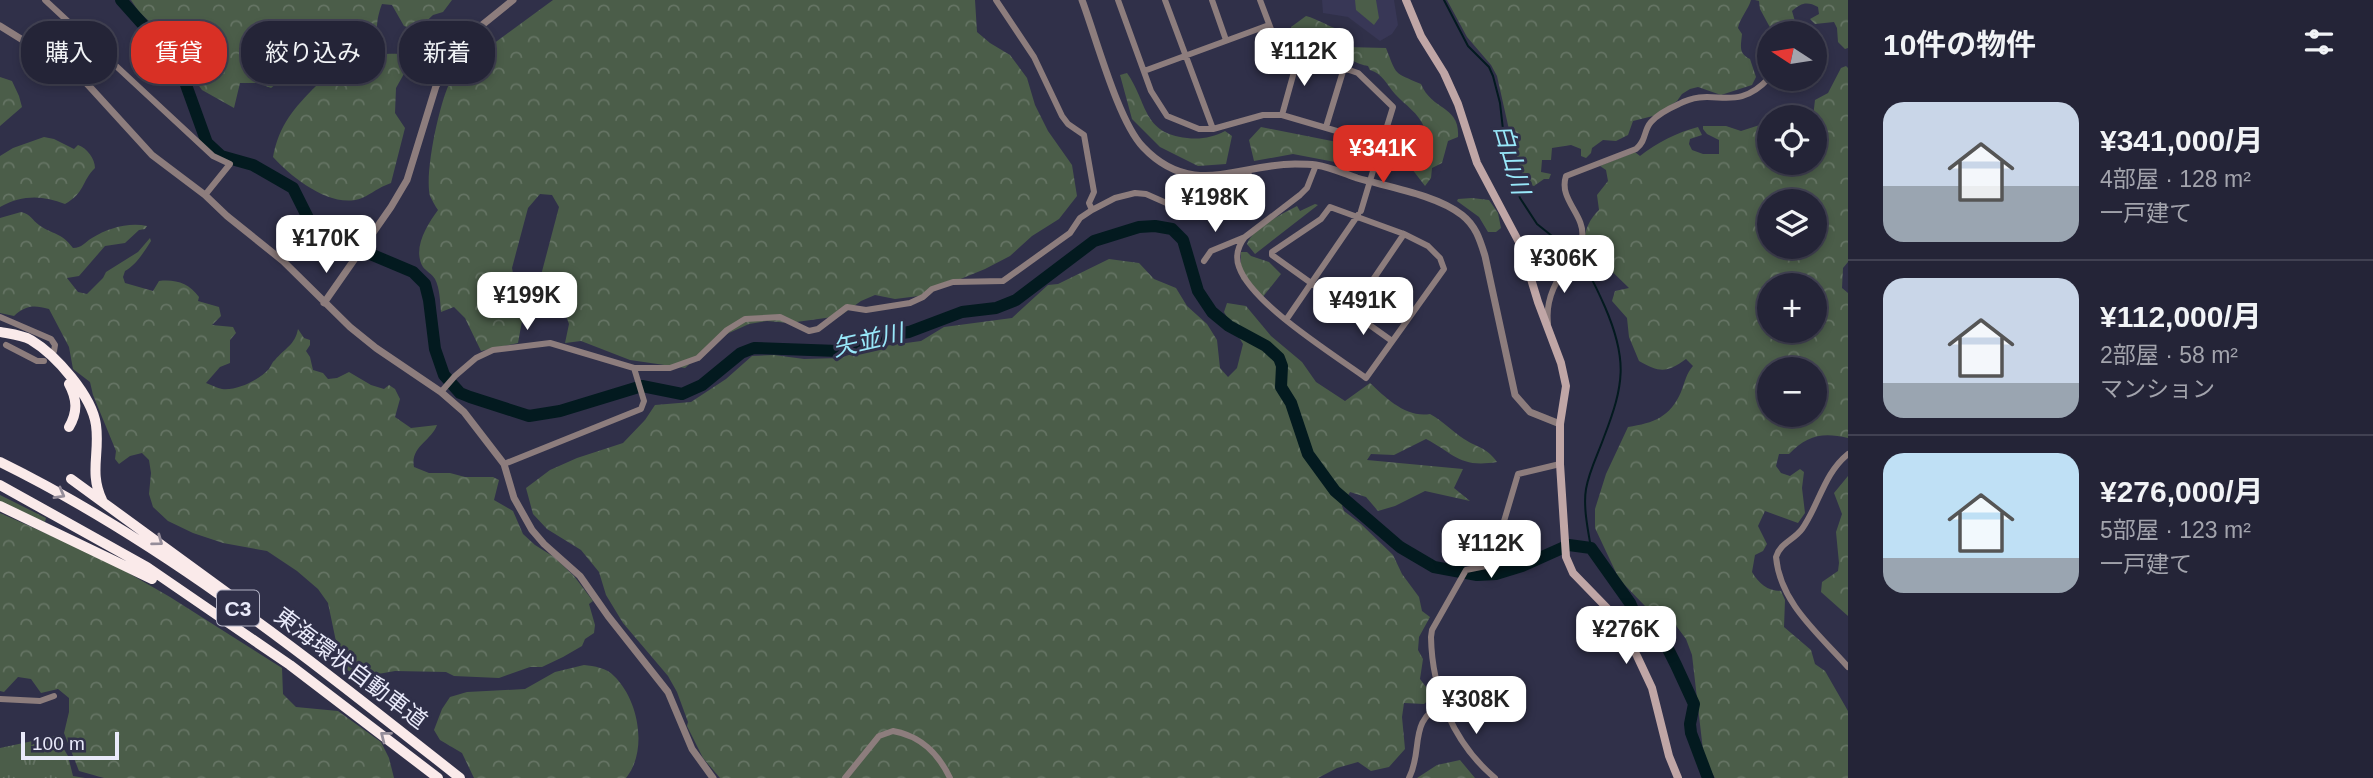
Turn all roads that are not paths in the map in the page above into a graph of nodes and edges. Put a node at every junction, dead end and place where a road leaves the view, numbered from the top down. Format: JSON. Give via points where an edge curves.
{"nodes":[{"id":1,"x":45,"y":0,"type":"edge"},
{"id":2,"x":513,"y":0,"type":"edge"},
{"id":3,"x":996,"y":0,"type":"edge"},
{"id":4,"x":1083,"y":0,"type":"edge"},
{"id":5,"x":1118,"y":0,"type":"edge"},
{"id":6,"x":1165,"y":0,"type":"edge"},
{"id":7,"x":1212,"y":0,"type":"edge"},
{"id":8,"x":1260,"y":0,"type":"edge"},
{"id":9,"x":1406,"y":0,"type":"edge"},
{"id":10,"x":1269,"y":25,"type":"junction"},
{"id":11,"x":0,"y":26,"type":"edge"},
{"id":12,"x":1226,"y":40,"type":"junction"},
{"id":13,"x":1299,"y":54,"type":"junction"},
{"id":14,"x":1185,"y":56,"type":"junction"},
{"id":15,"x":1344,"y":68,"type":"junction"},
{"id":16,"x":1144,"y":71,"type":"junction"},
{"id":17,"x":1757,"y":90,"type":"edge"},
{"id":18,"x":1282,"y":115,"type":"junction"},
{"id":19,"x":1326,"y":127,"type":"junction"},
{"id":20,"x":1213,"y":129,"type":"junction"},
{"id":21,"x":1380,"y":147,"type":"junction"},
{"id":22,"x":1316,"y":165,"type":"junction"},
{"id":23,"x":1248,"y":171,"type":"junction"},
{"id":24,"x":205,"y":195,"type":"junction"},
{"id":25,"x":1092,"y":209,"type":"junction"},
{"id":26,"x":1359,"y":214,"type":"junction"},
{"id":27,"x":1404,"y":234,"type":"junction"},
{"id":28,"x":1245,"y":237,"type":"junction"},
{"id":29,"x":1204,"y":261,"type":"dead end"},
{"id":30,"x":1310,"y":284,"type":"junction"},
{"id":31,"x":324,"y":303,"type":"junction"},
{"id":32,"x":1350,"y":312,"type":"junction"},
{"id":33,"x":0,"y":317,"type":"edge"},
{"id":34,"x":1286,"y":320,"type":"junction"},
{"id":35,"x":1550,"y":331,"type":"junction"},
{"id":36,"x":0,"y":332,"type":"edge"},
{"id":37,"x":1392,"y":341,"type":"junction"},
{"id":38,"x":3,"y":343,"type":"edge"},
{"id":39,"x":54,"y":351,"type":"dead end"},
{"id":40,"x":44,"y":362,"type":"dead end"},
{"id":41,"x":634,"y":368,"type":"junction"},
{"id":42,"x":441,"y":392,"type":"junction"},
{"id":43,"x":1560,"y":424,"type":"junction"},
{"id":44,"x":69,"y":427,"type":"dead end"},
{"id":45,"x":1848,"y":454,"type":"edge"},
{"id":46,"x":0,"y":462,"type":"edge"},
{"id":47,"x":504,"y":464,"type":"junction"},
{"id":48,"x":1560,"y":464,"type":"junction"},
{"id":49,"x":71,"y":479,"type":"dead end"},
{"id":50,"x":0,"y":485,"type":"edge"},
{"id":51,"x":103,"y":501,"type":"junction"},
{"id":52,"x":0,"y":506,"type":"edge"},
{"id":53,"x":215,"y":614,"type":"junction"},
{"id":54,"x":299,"y":653,"type":"junction"},
{"id":55,"x":1848,"y":667,"type":"edge"},
{"id":56,"x":54,"y":696,"type":"dead end"},
{"id":57,"x":0,"y":699,"type":"edge"},
{"id":58,"x":1444,"y":704,"type":"junction"},
{"id":59,"x":438,"y":778,"type":"edge"},
{"id":60,"x":460,"y":778,"type":"edge"},
{"id":61,"x":713,"y":778,"type":"edge"},
{"id":62,"x":845,"y":778,"type":"edge"},
{"id":63,"x":950,"y":778,"type":"edge"},
{"id":64,"x":1409,"y":778,"type":"edge"},
{"id":65,"x":1495,"y":778,"type":"edge"},
{"id":66,"x":1678,"y":778,"type":"edge"}],
"edges":[{"from":1,"to":24,"type":"street","via":[[213,156],[230,164]]},
{"from":2,"to":31,"type":"street","via":[[456,49],[436,86],[407,180]]},
{"from":3,"to":25,"type":"street","via":[[1034,57],[1062,117],[1084,135],[1094,192],[1089,203]]},
{"from":4,"to":23,"type":"street","via":[[1122,111],[1144,148],[1160,162],[1203,177]]},
{"from":5,"to":16,"type":"street"},
{"from":6,"to":14,"type":"street"},
{"from":7,"to":12,"type":"street"},
{"from":8,"to":10,"type":"street"},
{"from":9,"to":35,"type":"main road","via":[[1453,93],[1477,163],[1521,246]]},
{"from":10,"to":12,"type":"street"},
{"from":10,"to":13,"type":"street","via":[[1283,48]]},
{"from":11,"to":24,"type":"street","via":[[79,75],[152,155]]},
{"from":12,"to":14,"type":"street"},
{"from":13,"to":15,"type":"street"},
{"from":13,"to":18,"type":"street"},
{"from":14,"to":16,"type":"street"},
{"from":14,"to":20,"type":"street"},
{"from":15,"to":19,"type":"street"},
{"from":15,"to":21,"type":"street","via":[[1366,78],[1393,107]]},
{"from":16,"to":20,"type":"street","via":[[1167,116],[1199,129]]},
{"from":17,"to":35,"type":"street","via":[[1738,98],[1702,97],[1681,102],[1651,122],[1636,149],[1566,176],[1563,190],[1583,233],[1578,249],[1550,291]]},
{"from":18,"to":19,"type":"street"},
{"from":18,"to":20,"type":"street","via":[[1263,115]]},
{"from":19,"to":21,"type":"street"},
{"from":21,"to":26,"type":"street","bridge":true},
{"from":22,"to":23,"type":"street","via":[[1276,165]]},
{"from":22,"to":28,"type":"street","via":[[1307,188]]},
{"from":22,"to":43,"type":"street","via":[[1445,205],[1465,217],[1479,236],[1485,256],[1516,395],[1530,412]]},
{"from":23,"to":25,"type":"street","via":[[1251,184],[1238,202],[1212,218],[1135,193]]},
{"from":24,"to":31,"type":"street","via":[[283,261]]},
{"from":25,"to":41,"type":"street","via":[[1070,233],[1003,281],[946,283],[910,303],[866,310],[847,307],[808,331],[780,317],[745,319],[693,360],[670,368]]},
{"from":26,"to":27,"type":"street"},
{"from":26,"to":30,"type":"street"},
{"from":26,"to":30,"type":"street","via":[[1330,207],[1321,219],[1273,250],[1272,255]]},
{"from":27,"to":32,"type":"street"},
{"from":27,"to":37,"type":"street","via":[[1436,252],[1444,269]]},
{"from":28,"to":29,"type":"street","via":[[1211,251]]},
{"from":28,"to":34,"type":"street","via":[[1239,246],[1240,270]]},
{"from":30,"to":32,"type":"street"},
{"from":30,"to":34,"type":"street"},
{"from":31,"to":42,"type":"street","via":[[376,348]]},
{"from":32,"to":37,"type":"street"},
{"from":33,"to":39,"type":"street","via":[[51,339]]},
{"from":34,"to":37,"type":"street","via":[[1366,377]]},
{"from":35,"to":43,"type":"main road","via":[[1566,386]]},
{"from":36,"to":51,"type":"highway","via":[[29,339],[44,349],[89,405],[96,426],[94,479]]},
{"from":38,"to":40,"type":"street"},
{"from":38,"to":44,"type":"highway","via":[[16,341],[35,347],[66,377],[76,401]]},
{"from":41,"to":42,"type":"street","via":[[550,343],[532,345],[493,350],[476,358]]},
{"from":41,"to":47,"type":"street","via":[[644,401],[641,409]]},
{"from":42,"to":47,"type":"street","via":[[464,412]]},
{"from":43,"to":48,"type":"main road"},
{"from":45,"to":55,"type":"street","via":[[1824,485],[1803,527],[1779,549],[1776,560],[1787,594]]},
{"from":46,"to":54,"type":"highway","name":"東海環状自動車道","number":"C3","one_way":true,"via":[[128,534]]},
{"from":47,"to":61,"type":"street","via":[[514,498],[532,530],[580,576],[650,666],[668,692],[692,748]]},
{"from":48,"to":58,"type":"street","via":[[1518,474],[1491,565],[1466,570],[1432,630],[1431,661]]},
{"from":48,"to":66,"type":"main road","via":[[1566,557],[1573,573],[1613,616],[1637,656],[1652,688]]},
{"from":49,"to":51,"type":"highway"},
{"from":50,"to":53,"type":"highway","name":"東海環状自動車道","number":"C3","via":[[147,568]]},
{"from":51,"to":54,"type":"highway","one_way":true,"via":[[211,579]]},
{"from":52,"to":53,"type":"highway","via":[[137,570]]},
{"from":59,"to":53,"type":"highway","name":"東海環状自動車道","number":"C3","one_way":true},
{"from":54,"to":60,"type":"highway","name":"東海環状自動車道","number":"C3"},
{"from":56,"to":57,"type":"street","via":[[40,701]]},
{"from":58,"to":64,"type":"street","via":[[1423,719]]},
{"from":58,"to":65,"type":"street","via":[[1463,742]]},
{"from":62,"to":63,"type":"street","via":[[880,736],[890,731],[926,744]]}]}
